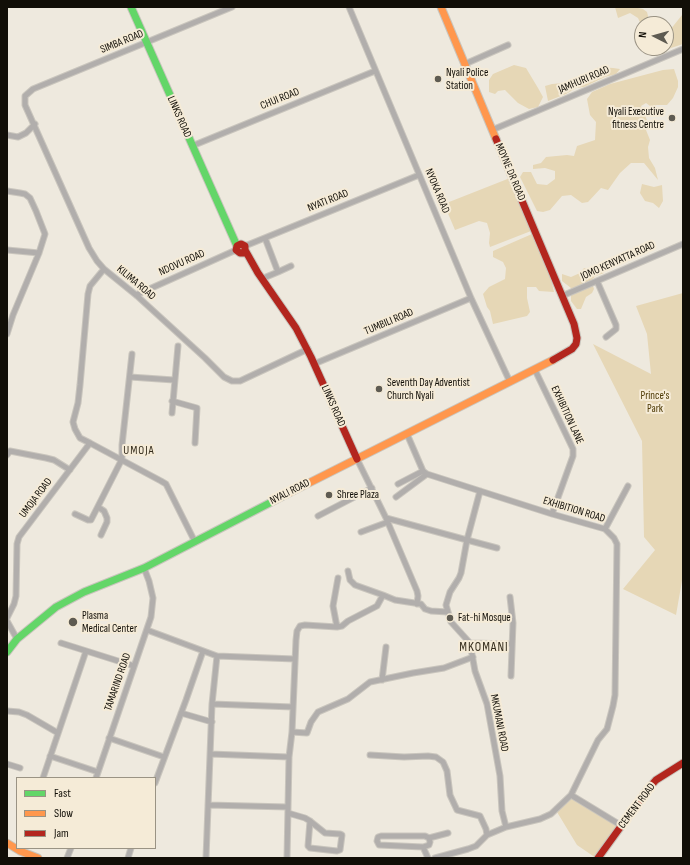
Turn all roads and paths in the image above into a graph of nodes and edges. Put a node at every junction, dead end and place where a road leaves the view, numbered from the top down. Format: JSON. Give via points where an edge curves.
{"nodes":[{"id":1,"x":131,"y":7,"type":"edge"},
{"id":2,"x":230,"y":7,"type":"edge"},
{"id":3,"x":349,"y":7,"type":"edge"},
{"id":4,"x":441,"y":7,"type":"edge"},
{"id":5,"x":147,"y":42,"type":"junction"},
{"id":6,"x":508,"y":45,"type":"dead end"},
{"id":7,"x":683,"y":49,"type":"edge"},
{"id":8,"x":465,"y":64,"type":"junction"},
{"id":9,"x":375,"y":71,"type":"junction"},
{"id":10,"x":25,"y":100,"type":"joint"},
{"id":11,"x":35,"y":124,"type":"junction"},
{"id":12,"x":492,"y":130,"type":"junction"},
{"id":13,"x":7,"y":135,"type":"edge"},
{"id":14,"x":192,"y":146,"type":"junction"},
{"id":15,"x":418,"y":175,"type":"junction"},
{"id":16,"x":7,"y":191,"type":"edge"},
{"id":17,"x":265,"y":238,"type":"junction"},
{"id":18,"x":683,"y":244,"type":"edge"},
{"id":19,"x":241,"y":248,"type":"junction"},
{"id":20,"x":7,"y":250,"type":"edge"},
{"id":21,"x":39,"y":254,"type":"junction"},
{"id":22,"x":292,"y":266,"type":"dead end"},
{"id":23,"x":104,"y":269,"type":"junction"},
{"id":24,"x":278,"y":272,"type":"junction"},
{"id":25,"x":266,"y":277,"type":"dead end"},
{"id":26,"x":597,"y":281,"type":"junction"},
{"id":27,"x":136,"y":295,"type":"junction"},
{"id":28,"x":562,"y":296,"type":"junction"},
{"id":29,"x":471,"y":298,"type":"junction"},
{"id":30,"x":7,"y":334,"type":"edge"},
{"id":31,"x":606,"y":337,"type":"dead end"},
{"id":32,"x":577,"y":338,"type":"joint"},
{"id":33,"x":178,"y":346,"type":"dead end"},
{"id":34,"x":308,"y":350,"type":"junction"},
{"id":35,"x":132,"y":354,"type":"dead end"},
{"id":36,"x":314,"y":364,"type":"junction"},
{"id":37,"x":535,"y":370,"type":"junction"},
{"id":38,"x":130,"y":377,"type":"junction"},
{"id":39,"x":174,"y":380,"type":"junction"},
{"id":40,"x":510,"y":382,"type":"junction"},
{"id":41,"x":172,"y":401,"type":"junction"},
{"id":42,"x":172,"y":412,"type":"dead end"},
{"id":43,"x":407,"y":434,"type":"junction"},
{"id":44,"x":90,"y":443,"type":"junction"},
{"id":45,"x":195,"y":444,"type":"dead end"},
{"id":46,"x":7,"y":455,"type":"edge"},
{"id":47,"x":122,"y":459,"type":"junction"},
{"id":48,"x":357,"y":459,"type":"junction"},
{"id":49,"x":70,"y":470,"type":"junction"},
{"id":50,"x":425,"y":472,"type":"junction"},
{"id":51,"x":398,"y":484,"type":"dead end"},
{"id":52,"x":628,"y":486,"type":"dead end"},
{"id":53,"x":372,"y":488,"type":"junction"},
{"id":54,"x":480,"y":491,"type":"junction"},
{"id":55,"x":396,"y":497,"type":"dead end"},
{"id":56,"x":98,"y":507,"type":"junction"},
{"id":57,"x":75,"y":514,"type":"dead end"},
{"id":58,"x":552,"y":514,"type":"junction"},
{"id":59,"x":318,"y":516,"type":"dead end"},
{"id":60,"x":387,"y":520,"type":"junction"},
{"id":61,"x":605,"y":529,"type":"junction"},
{"id":62,"x":361,"y":532,"type":"dead end"},
{"id":63,"x":101,"y":535,"type":"dead end"},
{"id":64,"x":467,"y":540,"type":"junction"},
{"id":65,"x":195,"y":542,"type":"junction"},
{"id":66,"x":497,"y":548,"type":"dead end"},
{"id":67,"x":144,"y":568,"type":"junction"},
{"id":68,"x":348,"y":571,"type":"dead end"},
{"id":69,"x":338,"y":578,"type":"dead end"},
{"id":70,"x":383,"y":595,"type":"junction"},
{"id":71,"x":510,"y":597,"type":"dead end"},
{"id":72,"x":417,"y":604,"type":"junction"},
{"id":73,"x":448,"y":612,"type":"junction"},
{"id":74,"x":7,"y":618,"type":"edge"},
{"id":75,"x":7,"y":621,"type":"edge"},
{"id":76,"x":337,"y":627,"type":"junction"},
{"id":77,"x":147,"y":630,"type":"junction"},
{"id":78,"x":17,"y":639,"type":"junction"},
{"id":79,"x":61,"y":643,"type":"dead end"},
{"id":80,"x":470,"y":643,"type":"junction"},
{"id":81,"x":512,"y":644,"type":"junction"},
{"id":82,"x":386,"y":647,"type":"dead end"},
{"id":83,"x":86,"y":651,"type":"junction"},
{"id":84,"x":203,"y":651,"type":"junction"},
{"id":85,"x":7,"y":652,"type":"edge"},
{"id":86,"x":217,"y":656,"type":"junction"},
{"id":87,"x":472,"y":657,"type":"junction"},
{"id":88,"x":295,"y":659,"type":"junction"},
{"id":89,"x":134,"y":666,"type":"junction"},
{"id":90,"x":511,"y":676,"type":"dead end"},
{"id":91,"x":382,"y":680,"type":"junction"},
{"id":92,"x":212,"y":704,"type":"junction"},
{"id":93,"x":293,"y":707,"type":"junction"},
{"id":94,"x":8,"y":711,"type":"edge"},
{"id":95,"x":181,"y":713,"type":"junction"},
{"id":96,"x":212,"y":722,"type":"junction"},
{"id":97,"x":292,"y":732,"type":"junction"},
{"id":98,"x":58,"y":733,"type":"junction"},
{"id":99,"x":109,"y":738,"type":"junction"},
{"id":100,"x":210,"y":754,"type":"junction"},
{"id":101,"x":370,"y":755,"type":"dead end"},
{"id":102,"x":50,"y":756,"type":"junction"},
{"id":103,"x":164,"y":757,"type":"junction"},
{"id":104,"x":289,"y":757,"type":"junction"},
{"id":105,"x":683,"y":762,"type":"edge"},
{"id":106,"x":7,"y":764,"type":"edge"},
{"id":107,"x":20,"y":768,"type":"dead end"},
{"id":108,"x":98,"y":772,"type":"junction"},
{"id":109,"x":43,"y":777,"type":"edge"},
{"id":110,"x":96,"y":777,"type":"edge"},
{"id":111,"x":156,"y":780,"type":"edge"},
{"id":112,"x":571,"y":795,"type":"junction"},
{"id":113,"x":208,"y":805,"type":"junction"},
{"id":114,"x":288,"y":807,"type":"junction"},
{"id":115,"x":288,"y":814,"type":"junction"},
{"id":116,"x":310,"y":822,"type":"junction"},
{"id":117,"x":622,"y":826,"type":"junction"},
{"id":118,"x":506,"y":827,"type":"junction"},
{"id":119,"x":448,"y":833,"type":"dead end"},
{"id":120,"x":487,"y":835,"type":"junction"},
{"id":121,"x":429,"y":838,"type":"junction"},
{"id":122,"x":7,"y":843,"type":"edge"},
{"id":123,"x":423,"y":847,"type":"junction"},
{"id":124,"x":16,"y":848,"type":"edge"},
{"id":125,"x":21,"y":850,"type":"edge"},
{"id":126,"x":38,"y":858,"type":"edge"},
{"id":127,"x":206,"y":858,"type":"edge"},
{"id":128,"x":287,"y":858,"type":"edge"},
{"id":129,"x":428,"y":858,"type":"edge"},
{"id":130,"x":435,"y":858,"type":"edge"},
{"id":131,"x":598,"y":858,"type":"edge"}],
"edges":[{"from":1,"to":5,"type":"main road","name":"LINKS ROAD"},
{"from":2,"to":5,"type":"street","name":"SIMBA ROAD"},
{"from":3,"to":9,"type":"street","name":"NYOKA ROAD"},
{"from":4,"to":8,"type":"main road","name":"MOYNE DR ROAD"},
{"from":5,"to":10,"type":"street","name":"SIMBA ROAD","via":[[33,89],[25,96]]},
{"from":5,"to":14,"type":"main road","name":"LINKS ROAD"},
{"from":6,"to":8,"type":"street"},
{"from":7,"to":12,"type":"street","name":"JAMHURI ROAD"},
{"from":8,"to":12,"type":"main road","name":"MOYNE DR ROAD"},
{"from":9,"to":14,"type":"street","name":"CHUI ROAD"},
{"from":9,"to":15,"type":"street","name":"NYOKA ROAD"},
{"from":10,"to":11,"type":"street","name":"KILIMA ROAD"},
{"from":11,"to":13,"type":"street","via":[[18,137]]},
{"from":11,"to":23,"type":"street","name":"KILIMA ROAD","via":[[89,248]]},
{"from":12,"to":28,"type":"main road","name":"MOYNE DR ROAD"},
{"from":14,"to":19,"type":"main road","name":"LINKS ROAD","via":[[228,227]]},
{"from":15,"to":17,"type":"street","name":"NYATI ROAD"},
{"from":15,"to":29,"type":"street","name":"NYOKA ROAD"},
{"from":16,"to":21,"type":"street","via":[[25,194],[33,204],[44,234]]},
{"from":17,"to":19,"type":"street","name":"NYATI ROAD"},
{"from":17,"to":24,"type":"street"},
{"from":18,"to":26,"type":"street","name":"JOMO KENYATTA ROAD"},
{"from":19,"to":27,"type":"street","name":"NDOVU ROAD"},
{"from":19,"to":34,"type":"main road","name":"LINKS ROAD","via":[[296,328]]},
{"from":20,"to":21,"type":"street"},
{"from":21,"to":30,"type":"street"},
{"from":22,"to":24,"type":"street"},
{"from":23,"to":27,"type":"street","name":"KILIMA ROAD"},
{"from":23,"to":44,"type":"street","via":[[90,286],[88,294],[78,403],[73,422],[80,438]]},
{"from":24,"to":25,"type":"street"},
{"from":26,"to":28,"type":"street","name":"JOMO KENYATTA ROAD"},
{"from":26,"to":31,"type":"street","via":[[616,325],[616,329]]},
{"from":27,"to":34,"type":"street","name":"KILIMA ROAD","via":[[224,377],[232,381],[240,381]]},
{"from":28,"to":32,"type":"main road","name":"MOYNE DR ROAD"},
{"from":29,"to":36,"type":"street","name":"TUMBILI ROAD"},
{"from":29,"to":40,"type":"street","name":"NYOKA ROAD"},
{"from":32,"to":37,"type":"main road","name":"NYALI ROAD","via":[[576,344],[567,353]]},
{"from":33,"to":39,"type":"street"},
{"from":34,"to":36,"type":"main road","name":"LINKS ROAD"},
{"from":35,"to":38,"type":"street"},
{"from":36,"to":48,"type":"main road","name":"LINKS ROAD"},
{"from":37,"to":40,"type":"main road","name":"NYALI ROAD"},
{"from":37,"to":58,"type":"street","name":"EXHIBITION LANE","via":[[573,449],[573,456]]},
{"from":38,"to":39,"type":"street"},
{"from":38,"to":47,"type":"street"},
{"from":39,"to":41,"type":"street"},
{"from":40,"to":43,"type":"main road","name":"NYALI ROAD"},
{"from":41,"to":42,"type":"street"},
{"from":41,"to":45,"type":"street","via":[[197,408]]},
{"from":43,"to":48,"type":"main road","name":"NYALI ROAD"},
{"from":43,"to":50,"type":"street"},
{"from":44,"to":47,"type":"street"},
{"from":44,"to":49,"type":"street","name":"UMOJA ROAD"},
{"from":46,"to":49,"type":"street","via":[[10,451],[46,458]]},
{"from":47,"to":56,"type":"street"},
{"from":47,"to":65,"type":"street","via":[[166,484]]},
{"from":48,"to":53,"type":"street"},
{"from":48,"to":65,"type":"main road","name":"NYALI ROAD"},
{"from":49,"to":74,"type":"street","name":"UMOJA ROAD","via":[[19,537],[16,596]]},
{"from":50,"to":51,"type":"street"},
{"from":50,"to":54,"type":"street","name":"EXHIBITION ROAD"},
{"from":50,"to":55,"type":"street"},
{"from":52,"to":61,"type":"street"},
{"from":53,"to":59,"type":"street"},
{"from":53,"to":60,"type":"street"},
{"from":54,"to":58,"type":"street","name":"EXHIBITION ROAD"},
{"from":54,"to":64,"type":"street"},
{"from":56,"to":57,"type":"street","via":[[91,520]]},
{"from":56,"to":63,"type":"street","via":[[108,518]]},
{"from":58,"to":61,"type":"street","name":"EXHIBITION ROAD"},
{"from":60,"to":62,"type":"street"},
{"from":60,"to":64,"type":"street"},
{"from":60,"to":72,"type":"street","via":[[417,591]]},
{"from":61,"to":112,"type":"street","name":"EXHIBITION ROAD","via":[[617,544],[615,695],[607,729],[598,740]]},
{"from":64,"to":66,"type":"street"},
{"from":64,"to":73,"type":"street","via":[[461,573],[447,599]]},
{"from":65,"to":67,"type":"main road","name":"NYALI ROAD"},
{"from":67,"to":77,"type":"street","name":"TAMARIND ROAD","via":[[153,598]]},
{"from":67,"to":78,"type":"main road","name":"NYALI ROAD","via":[[84,592],[56,607]]},
{"from":68,"to":70,"type":"street","via":[[354,585]]},
{"from":69,"to":76,"type":"street","via":[[333,606]]},
{"from":70,"to":72,"type":"street"},
{"from":70,"to":76,"type":"street","via":[[377,606]]},
{"from":71,"to":81,"type":"street"},
{"from":72,"to":73,"type":"street","via":[[431,611]]},
{"from":73,"to":80,"type":"street","via":[[452,622]]},
{"from":75,"to":78,"type":"street"},
{"from":76,"to":88,"type":"street","via":[[300,626]]},
{"from":77,"to":84,"type":"street"},
{"from":77,"to":89,"type":"street","name":"TAMARIND ROAD"},
{"from":78,"to":85,"type":"main road","name":"NYALI ROAD"},
{"from":79,"to":83,"type":"street"},
{"from":80,"to":81,"type":"street"},
{"from":80,"to":87,"type":"street","name":"MKUMANI ROAD"},
{"from":81,"to":90,"type":"street"},
{"from":82,"to":91,"type":"street"},
{"from":83,"to":89,"type":"street"},
{"from":83,"to":98,"type":"street"},
{"from":84,"to":86,"type":"street"},
{"from":84,"to":95,"type":"street"},
{"from":86,"to":88,"type":"street"},
{"from":86,"to":92,"type":"street"},
{"from":87,"to":91,"type":"street","via":[[444,668]]},
{"from":87,"to":118,"type":"street","name":"MKUMANI ROAD","via":[[490,716]]},
{"from":88,"to":93,"type":"street"},
{"from":89,"to":99,"type":"street","name":"TAMARIND ROAD"},
{"from":91,"to":97,"type":"street","via":[[370,682],[348,699],[318,712],[307,733]]},
{"from":92,"to":93,"type":"street"},
{"from":92,"to":96,"type":"street"},
{"from":93,"to":97,"type":"street"},
{"from":94,"to":98,"type":"street","via":[[27,715]]},
{"from":95,"to":96,"type":"street"},
{"from":95,"to":103,"type":"street"},
{"from":96,"to":100,"type":"street"},
{"from":97,"to":104,"type":"street"},
{"from":98,"to":102,"type":"street"},
{"from":99,"to":103,"type":"street"},
{"from":99,"to":108,"type":"street","name":"TAMARIND ROAD"},
{"from":100,"to":104,"type":"street"},
{"from":100,"to":113,"type":"street"},
{"from":101,"to":120,"type":"street","via":[[436,757],[443,762],[447,771],[450,795],[457,810],[480,816]]},
{"from":102,"to":108,"type":"street"},
{"from":102,"to":109,"type":"street"},
{"from":103,"to":111,"type":"street"},
{"from":104,"to":114,"type":"street"},
{"from":105,"to":117,"type":"main road","name":"CEMENT ROAD","via":[[656,780]]},
{"from":106,"to":107,"type":"street"},
{"from":108,"to":110,"type":"street","name":"TAMARIND ROAD"},
{"from":112,"to":117,"type":"street"},
{"from":112,"to":118,"type":"street","name":"EXHIBITION ROAD","via":[[546,816]]},
{"from":113,"to":114,"type":"street"},
{"from":113,"to":127,"type":"street"},
{"from":114,"to":115,"type":"street"},
{"from":115,"to":116,"type":"street","via":[[305,818]]},
{"from":115,"to":128,"type":"street"},
{"from":116,"to":116,"type":"street","via":[[325,833],[342,835],[340,850],[310,848]]},
{"from":117,"to":131,"type":"main road","name":"CEMENT ROAD"},
{"from":118,"to":120,"type":"street","name":"EXHIBITION ROAD"},
{"from":119,"to":121,"type":"street"},
{"from":120,"to":130,"type":"street","name":"EXHIBITION ROAD","via":[[476,846]]},
{"from":121,"to":123,"type":"street","via":[[429,845]]},
{"from":121,"to":123,"type":"street","via":[[381,836],[377,841],[379,845]]},
{"from":122,"to":124,"type":"main road"},
{"from":123,"to":129,"type":"street"},
{"from":125,"to":126,"type":"main road"}]}
